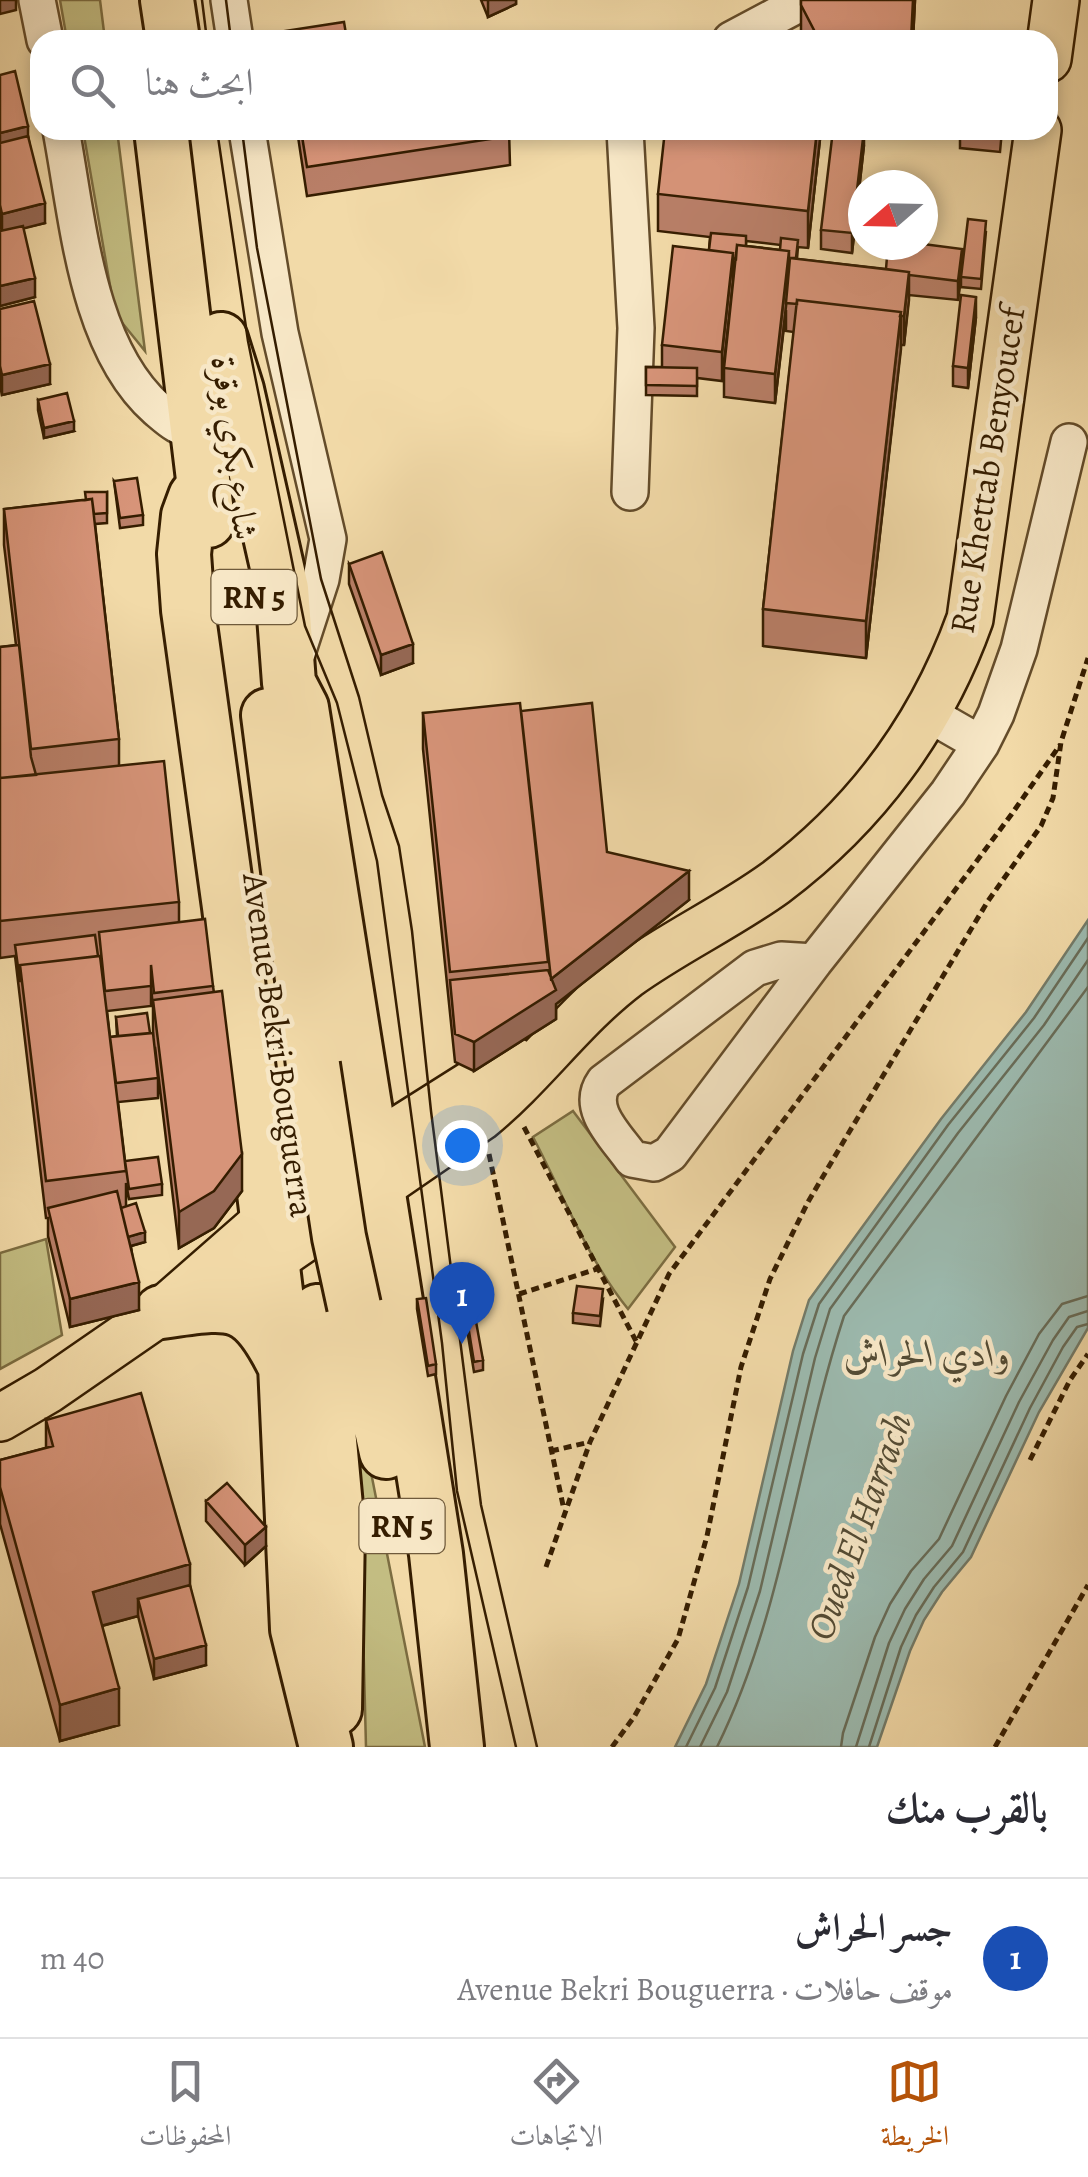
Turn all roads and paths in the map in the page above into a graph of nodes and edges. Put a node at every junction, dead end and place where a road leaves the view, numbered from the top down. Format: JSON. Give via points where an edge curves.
{"nodes":[{"id":1,"x":37,"y":0,"type":"edge"},
{"id":2,"x":144,"y":0,"type":"edge"},
{"id":3,"x":167,"y":0,"type":"edge"},
{"id":4,"x":229,"y":0,"type":"edge"},
{"id":5,"x":806,"y":0,"type":"edge"},
{"id":6,"x":1056,"y":0,"type":"edge"},
{"id":7,"x":43,"y":30,"type":"edge"},
{"id":8,"x":148,"y":30,"type":"edge"},
{"id":9,"x":172,"y":30,"type":"edge"},
{"id":10,"x":234,"y":30,"type":"edge"},
{"id":11,"x":750,"y":30,"type":"edge"},
{"id":12,"x":1052,"y":30,"type":"edge"},
{"id":13,"x":63,"y":140,"type":"edge"},
{"id":14,"x":163,"y":140,"type":"edge"},
{"id":15,"x":189,"y":140,"type":"edge"},
{"id":16,"x":250,"y":140,"type":"edge"},
{"id":17,"x":627,"y":140,"type":"edge"},
{"id":18,"x":1037,"y":140,"type":"edge"},
{"id":19,"x":204,"y":343,"type":"junction"},
{"id":20,"x":184,"y":425,"type":"junction"},
{"id":21,"x":1069,"y":442,"type":"dead end"},
{"id":22,"x":204,"y":485,"type":"junction"},
{"id":23,"x":630,"y":492,"type":"dead end"},
{"id":24,"x":1088,"y":658,"type":"edge"},
{"id":25,"x":289,"y":683,"type":"junction"},
{"id":26,"x":927,"y":713,"type":"junction"},
{"id":27,"x":1062,"y":742,"type":"junction"},
{"id":28,"x":981,"y":744,"type":"junction"},
{"id":29,"x":814,"y":962,"type":"junction"},
{"id":30,"x":296,"y":1071,"type":"junction"},
{"id":31,"x":511,"y":1133,"type":"dead end"},
{"id":32,"x":500,"y":1142,"type":"dead end"},
{"id":33,"x":371,"y":1177,"type":"junction"},
{"id":34,"x":269,"y":1240,"type":"junction"},
{"id":35,"x":597,"y":1269,"type":"junction"},
{"id":36,"x":518,"y":1295,"type":"junction"},
{"id":37,"x":336,"y":1308,"type":"junction"},
{"id":38,"x":161,"y":1312,"type":"junction"},
{"id":39,"x":636,"y":1341,"type":"junction"},
{"id":40,"x":1088,"y":1354,"type":"edge"},
{"id":41,"x":284,"y":1366,"type":"junction"},
{"id":42,"x":0,"y":1418,"type":"edge"},
{"id":43,"x":590,"y":1442,"type":"junction"},
{"id":44,"x":552,"y":1451,"type":"junction"},
{"id":45,"x":1030,"y":1460,"type":"dead end"},
{"id":46,"x":564,"y":1512,"type":"junction"},
{"id":47,"x":546,"y":1568,"type":"dead end"},
{"id":48,"x":1088,"y":1585,"type":"edge"},
{"id":49,"x":326,"y":1747,"type":"edge"},
{"id":50,"x":334,"y":1747,"type":"edge"},
{"id":51,"x":453,"y":1747,"type":"edge"},
{"id":52,"x":612,"y":1747,"type":"edge"},
{"id":53,"x":995,"y":1747,"type":"edge"}],
"edges":[{"from":1,"to":7,"type":"street"},
{"from":2,"to":8,"type":"highway"},
{"from":3,"to":9,"type":"highway"},
{"from":4,"to":10,"type":"street"},
{"from":5,"to":11,"type":"street"},
{"from":6,"to":12,"type":"main road"},
{"from":13,"to":20,"type":"street","via":[[108,338],[149,402]]},
{"from":14,"to":19,"type":"highway","name":"شارع بكري بوقرة","number":"RN 5"},
{"from":15,"to":19,"type":"highway","name":"شارع بكري بوقرة","number":"RN 5"},
{"from":16,"to":25,"type":"street","via":[[280,333],[328,539]]},
{"from":17,"to":23,"type":"street","via":[[636,328]]},
{"from":18,"to":26,"type":"main road","name":"Rue Khettab Benyoucef","via":[[970,619]]},
{"from":19,"to":20,"type":"highway","name":"Avenue Bekri Bouguerra","number":"RN 5"},
{"from":19,"to":25,"type":"highway","via":[[237,390],[278,571]]},
{"from":19,"to":30,"type":"highway","name":"شارع بكري بوقرة","number":"RN 5"},
{"from":20,"to":22,"type":"highway","name":"Avenue Bekri Bouguerra","number":"RN 5"},
{"from":21,"to":28,"type":"street","via":[[1020,649]]},
{"from":22,"to":30,"type":"highway","name":"Avenue Bekri Bouguerra","number":"RN 5"},
{"from":22,"to":34,"type":"highway","via":[[188,516],[188,610]]},
{"from":24,"to":27,"type":"path"},
{"from":25,"to":33,"type":"highway","via":[[302,708]]},
{"from":26,"to":28,"type":"street"},
{"from":26,"to":33,"type":"main road","name":"Rue Khettab Benyoucef","via":[[894,766],[847,821],[774,883],[626,977],[480,1118]]},
{"from":27,"to":39,"type":"path","via":[[681,1258]]},
{"from":27,"to":52,"type":"path","via":[[1041,826],[904,1040],[770,1279],[740,1367],[707,1536],[678,1639]]},
{"from":28,"to":29,"type":"street"},
{"from":29,"to":29,"type":"street","via":[[670,1154],[654,1163],[632,1158],[598,1110],[604,1082],[755,968],[781,960]]},
{"from":30,"to":37,"type":"highway","name":"Avenue Bekri Bouguerra","number":"RN 5"},
{"from":31,"to":35,"type":"path","via":[[522,1124]]},
{"from":32,"to":36,"type":"path","via":[[488,1152]]},
{"from":33,"to":34,"type":"highway","via":[[353,1189],[339,1186],[282,1218]]},
{"from":33,"to":51,"type":"highway","via":[[448,1650]]},
{"from":34,"to":38,"type":"main road"},
{"from":34,"to":41,"type":"highway"},
{"from":35,"to":36,"type":"path"},
{"from":35,"to":39,"type":"path"},
{"from":36,"to":44,"type":"path"},
{"from":37,"to":50,"type":"highway","name":"Avenue Bekri Bouguerra","number":"RN 5"},
{"from":37,"to":51,"type":"highway","name":"Avenue Bekri Bouguerra","number":"RN 5"},
{"from":38,"to":41,"type":"highway","via":[[220,1306],[245,1311],[269,1335]]},
{"from":38,"to":42,"type":"main road"},
{"from":39,"to":43,"type":"path"},
{"from":40,"to":45,"type":"path"},
{"from":41,"to":49,"type":"highway","via":[[296,1630]]},
{"from":43,"to":44,"type":"path"},
{"from":43,"to":46,"type":"path"},
{"from":44,"to":46,"type":"path"},
{"from":46,"to":47,"type":"path"},
{"from":48,"to":53,"type":"path"}]}
